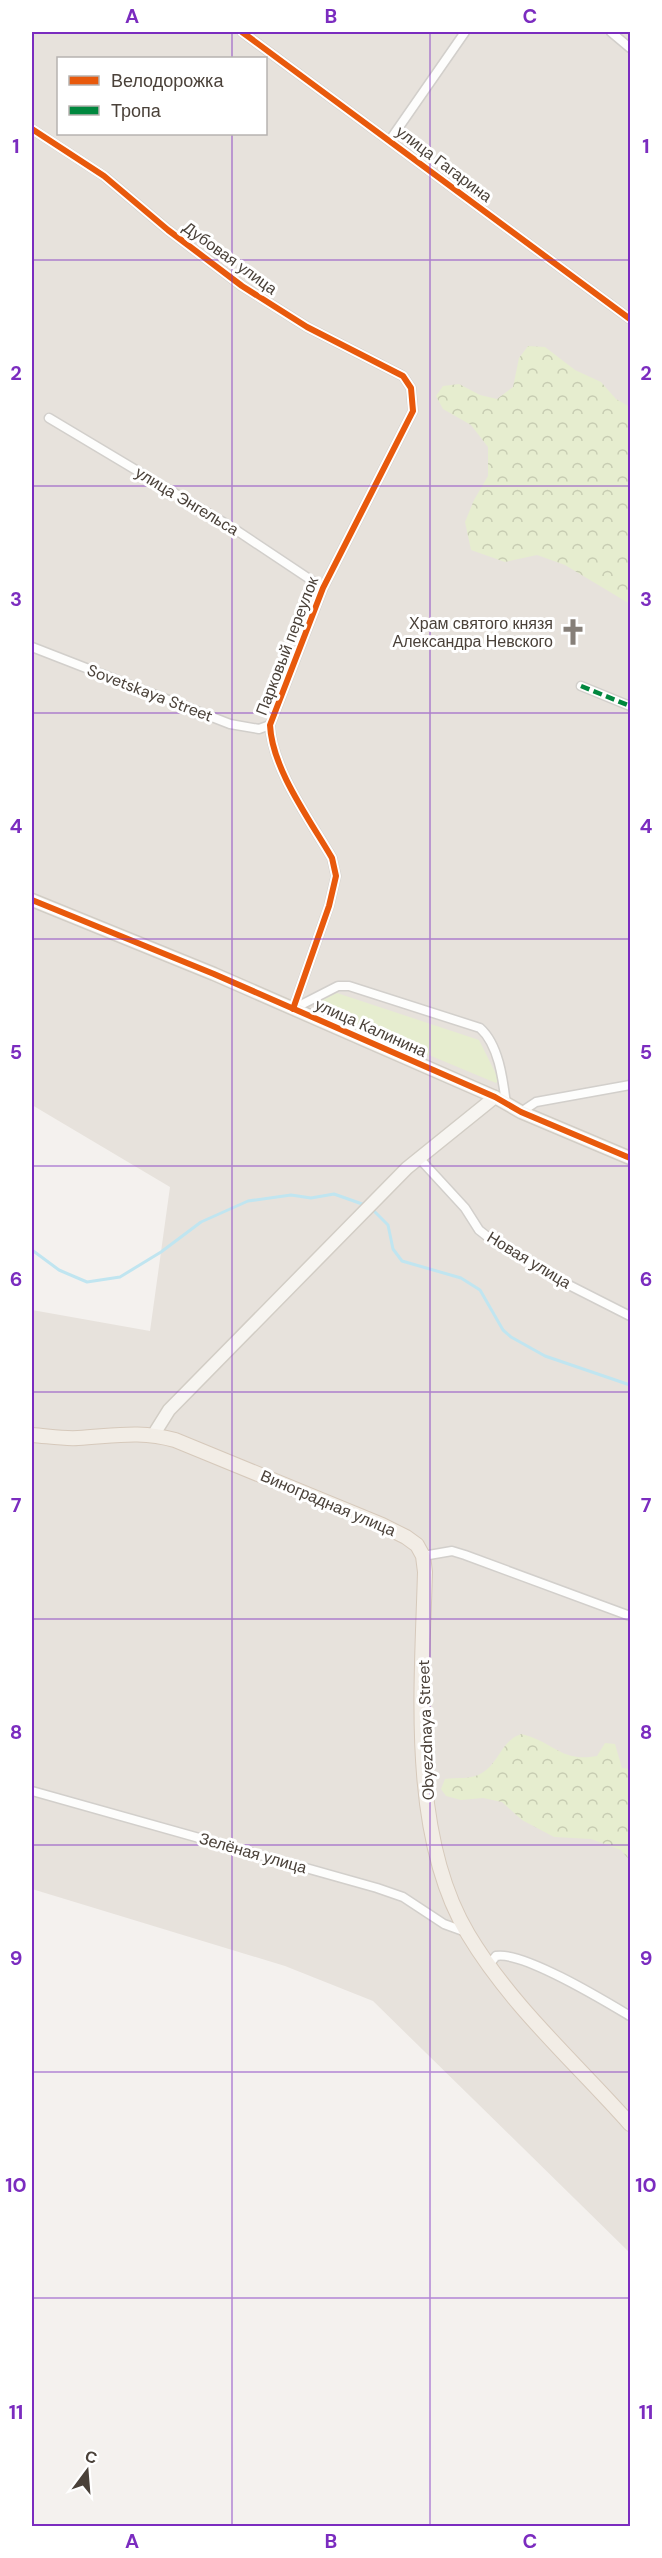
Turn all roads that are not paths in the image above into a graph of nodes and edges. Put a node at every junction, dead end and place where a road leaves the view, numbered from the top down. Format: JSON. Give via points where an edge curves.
{"nodes":[{"id":1,"x":242,"y":32,"type":"edge"},
{"id":2,"x":465,"y":32,"type":"edge"},
{"id":3,"x":611,"y":32,"type":"edge"},
{"id":4,"x":630,"y":48,"type":"edge"},
{"id":5,"x":32,"y":129,"type":"edge"},
{"id":6,"x":390,"y":140,"type":"junction"},
{"id":7,"x":630,"y":319,"type":"edge"},
{"id":8,"x":414,"y":398,"type":"joint"},
{"id":9,"x":49,"y":418,"type":"dead end"},
{"id":10,"x":323,"y":588,"type":"junction"},
{"id":11,"x":32,"y":647,"type":"edge"},
{"id":12,"x":581,"y":686,"type":"dead end"},
{"id":13,"x":630,"y":706,"type":"edge"},
{"id":14,"x":270,"y":725,"type":"junction"},
{"id":15,"x":32,"y":900,"type":"edge"},
{"id":16,"x":293,"y":1009,"type":"junction"},
{"id":17,"x":630,"y":1085,"type":"edge"},
{"id":18,"x":495,"y":1097,"type":"junction"},
{"id":19,"x":506,"y":1104,"type":"junction"},
{"id":20,"x":521,"y":1112,"type":"junction"},
{"id":21,"x":419,"y":1158,"type":"junction"},
{"id":22,"x":630,"y":1158,"type":"edge"},
{"id":23,"x":630,"y":1317,"type":"edge"},
{"id":24,"x":154,"y":1434,"type":"junction"},
{"id":25,"x":32,"y":1435,"type":"edge"},
{"id":26,"x":423,"y":1556,"type":"junction"},
{"id":27,"x":630,"y":1616,"type":"edge"},
{"id":28,"x":32,"y":1791,"type":"edge"},
{"id":29,"x":466,"y":1932,"type":"junction"},
{"id":30,"x":488,"y":1966,"type":"junction"},
{"id":31,"x":630,"y":2016,"type":"edge"},
{"id":32,"x":630,"y":2124,"type":"edge"}],
"edges":[{"from":1,"to":6,"type":"street","name":"улица Гагарина"},
{"from":2,"to":6,"type":"street"},
{"from":3,"to":4,"type":"street"},
{"from":5,"to":8,"type":"street","name":"Дубовая улица","via":[[104,176],[242,286],[307,327],[403,376]]},
{"from":6,"to":7,"type":"street","name":"улица Гагарина"},
{"from":8,"to":10,"type":"street","name":"Парковый переулок","via":[[413,411]]},
{"from":9,"to":10,"type":"street","name":"улица Энгельса","via":[[233,528]]},
{"from":10,"to":14,"type":"street","name":"Парковый переулок"},
{"from":11,"to":14,"type":"street","name":"Sovetskaya Street","via":[[230,724],[259,729]]},
{"from":12,"to":13,"type":"street"},
{"from":14,"to":16,"type":"street","name":"Парковый переулок","via":[[276,761],[332,858],[336,876]]},
{"from":15,"to":16,"type":"street","name":"улица Калинина"},
{"from":16,"to":18,"type":"street","name":"улица Калинина"},
{"from":16,"to":19,"type":"street","name":"улица Калинина","via":[[338,986],[349,986],[480,1028],[489,1036],[503,1079]]},
{"from":17,"to":20,"type":"street","via":[[536,1102]]},
{"from":18,"to":19,"type":"street","name":"улица Калинина"},
{"from":18,"to":21,"type":"street"},
{"from":19,"to":20,"type":"street","name":"улица Калинина"},
{"from":20,"to":22,"type":"street","name":"улица Калинина"},
{"from":21,"to":23,"type":"street","name":"Новая улица","via":[[465,1208],[479,1230],[493,1241]]},
{"from":21,"to":24,"type":"street","via":[[169,1410]]},
{"from":24,"to":25,"type":"main road","name":"Виноградная улица","via":[[76,1438]]},
{"from":24,"to":26,"type":"main road","name":"Виноградная улица","via":[[382,1525],[417,1545]]},
{"from":26,"to":27,"type":"street","via":[[452,1551],[465,1554]]},
{"from":26,"to":29,"type":"main road","name":"Obyezdnaya Street","via":[[425,1779],[432,1838],[448,1892]]},
{"from":28,"to":29,"type":"street","name":"Зелёная улица","via":[[377,1888],[403,1897],[444,1924]]},
{"from":29,"to":30,"type":"main road","name":"Obyezdnaya Street"},
{"from":30,"to":31,"type":"street","via":[[502,1954],[534,1965]]},
{"from":30,"to":32,"type":"main road","name":"Obyezdnaya Street","via":[[549,2040]]}]}
